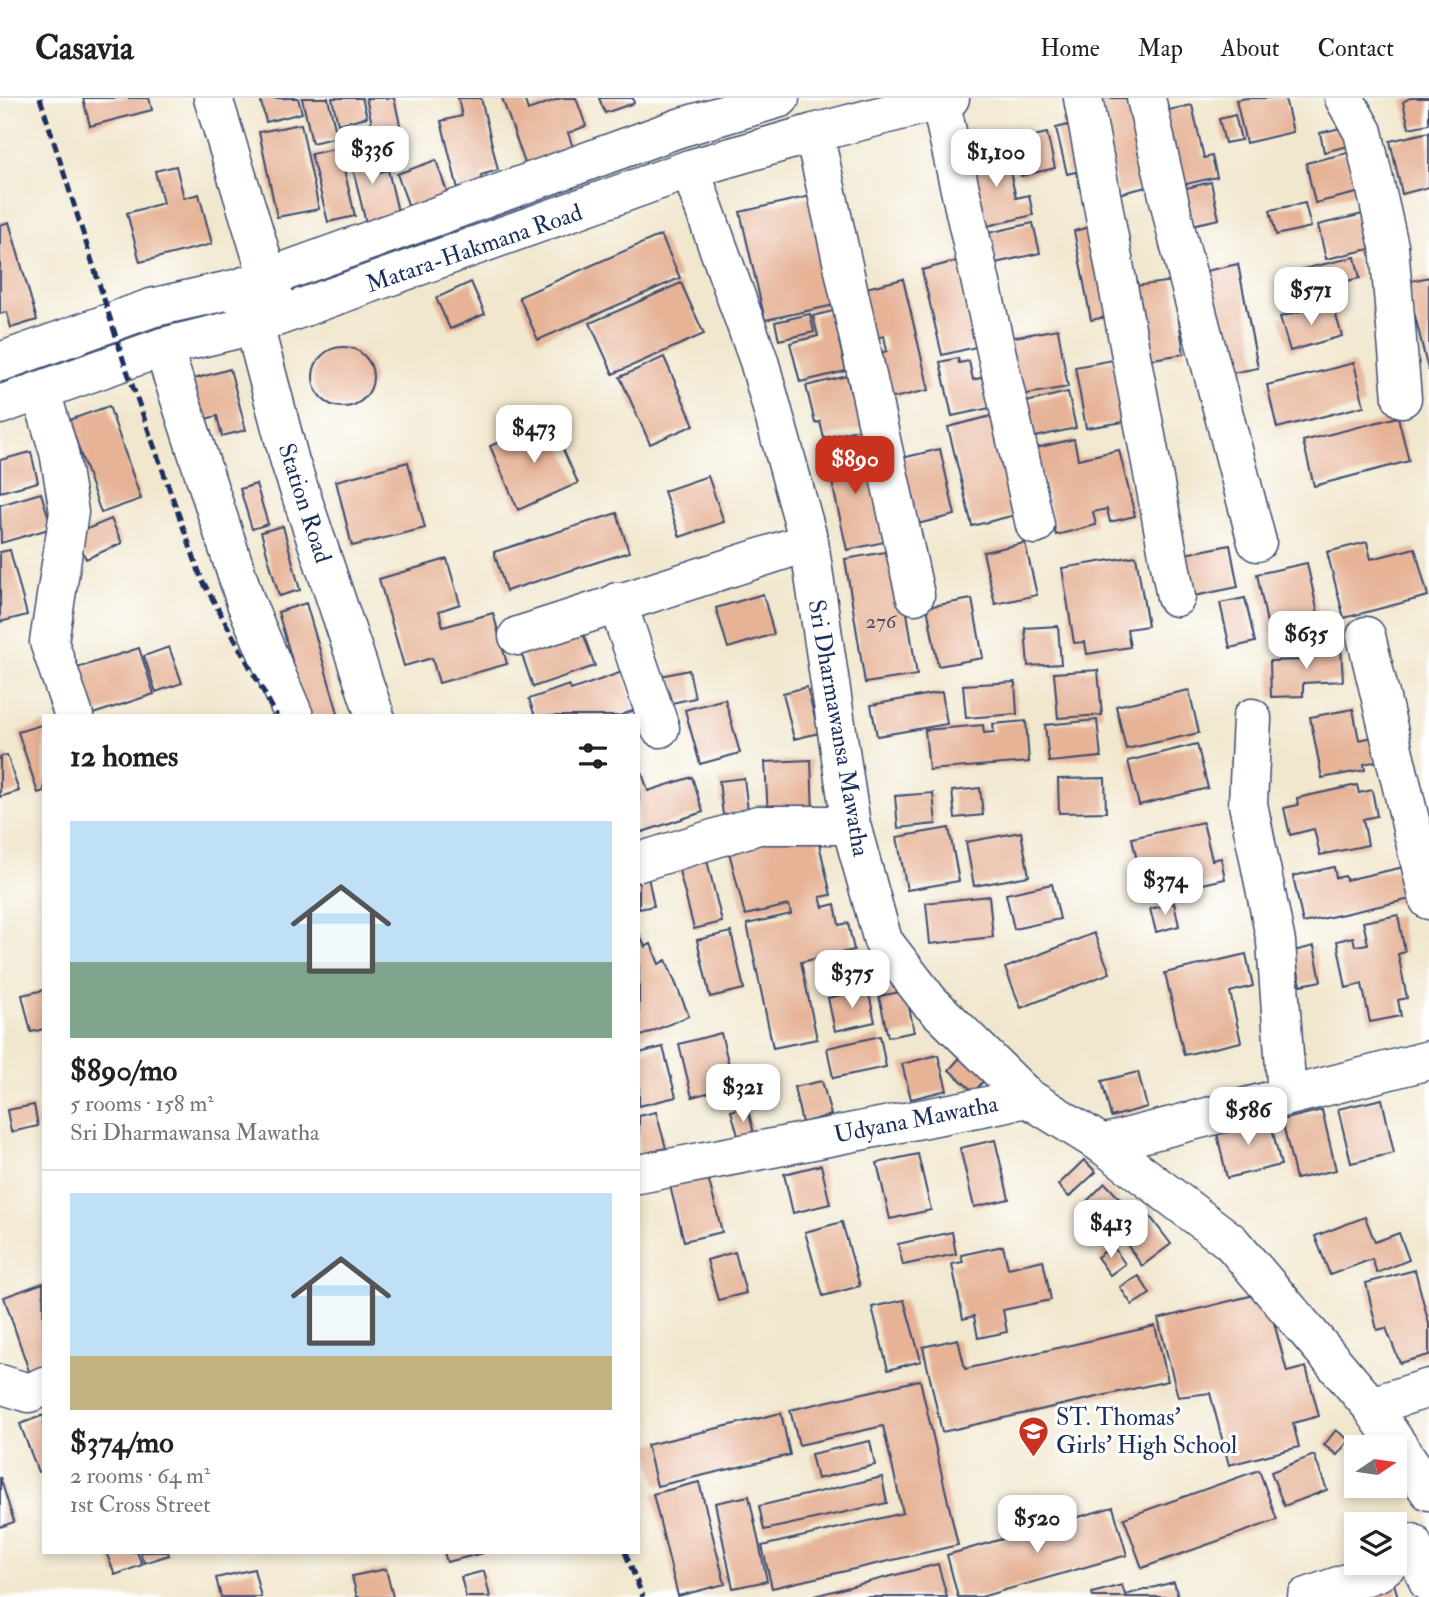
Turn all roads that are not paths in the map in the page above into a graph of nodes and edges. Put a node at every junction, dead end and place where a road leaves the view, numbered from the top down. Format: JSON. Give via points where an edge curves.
{"nodes":[{"id":1,"x":213,"y":98,"type":"edge"},
{"id":2,"x":780,"y":98,"type":"edge"},
{"id":3,"x":1083,"y":98,"type":"edge"},
{"id":4,"x":1146,"y":98,"type":"edge"},
{"id":5,"x":1344,"y":98,"type":"edge"},
{"id":6,"x":945,"y":99,"type":"edge"},
{"id":7,"x":675,"y":113,"type":"edge"},
{"id":8,"x":814,"y":133,"type":"junction"},
{"id":9,"x":690,"y":169,"type":"junction"},
{"id":10,"x":254,"y":283,"type":"junction"},
{"id":11,"x":267,"y":321,"type":"junction"},
{"id":12,"x":163,"y":347,"type":"junction"},
{"id":13,"x":0,"y":362,"type":"edge"},
{"id":14,"x":41,"y":392,"type":"junction"},
{"id":15,"x":1402,"y":398,"type":"dead end"},
{"id":16,"x":0,"y":405,"type":"edge"},
{"id":17,"x":1035,"y":525,"type":"dead end"},
{"id":18,"x":809,"y":542,"type":"junction"},
{"id":19,"x":1257,"y":542,"type":"dead end"},
{"id":20,"x":915,"y":595,"type":"dead end"},
{"id":21,"x":1176,"y":597,"type":"dead end"},
{"id":22,"x":617,"y":602,"type":"junction"},
{"id":23,"x":518,"y":636,"type":"dead end"},
{"id":24,"x":1366,"y":636,"type":"dead end"},
{"id":25,"x":73,"y":714,"type":"edge"},
{"id":26,"x":293,"y":714,"type":"edge"},
{"id":27,"x":374,"y":714,"type":"edge"},
{"id":28,"x":1252,"y":718,"type":"dead end"},
{"id":29,"x":660,"y":728,"type":"dead end"},
{"id":30,"x":851,"y":825,"type":"junction"},
{"id":31,"x":640,"y":862,"type":"edge"},
{"id":32,"x":1429,"y":900,"type":"edge"},
{"id":33,"x":1429,"y":1060,"type":"edge"},
{"id":34,"x":1287,"y":1096,"type":"junction"},
{"id":35,"x":1028,"y":1098,"type":"junction"},
{"id":36,"x":1102,"y":1144,"type":"junction"},
{"id":37,"x":640,"y":1174,"type":"edge"},
{"id":38,"x":0,"y":1384,"type":"edge"},
{"id":39,"x":42,"y":1387,"type":"edge"},
{"id":40,"x":1429,"y":1388,"type":"edge"},
{"id":41,"x":1371,"y":1406,"type":"junction"},
{"id":42,"x":1429,"y":1491,"type":"edge"},
{"id":43,"x":1407,"y":1550,"type":"edge"},
{"id":44,"x":1369,"y":1575,"type":"edge"},
{"id":45,"x":1429,"y":1583,"type":"edge"},
{"id":46,"x":1307,"y":1597,"type":"edge"}],
"edges":[{"from":1,"to":10,"type":"street","name":"Station Road"},
{"from":2,"to":7,"type":"street","name":"Matara-Hakmana Road"},
{"from":3,"to":21,"type":"street"},
{"from":4,"to":19,"type":"street"},
{"from":5,"to":15,"type":"street","via":[[1363,132],[1390,246]]},
{"from":6,"to":8,"type":"street","name":"Matara-Hakmana Road"},
{"from":6,"to":17,"type":"street"},
{"from":7,"to":9,"type":"street","name":"Sri Dharmawansa Mawatha"},
{"from":7,"to":10,"type":"street","name":"Matara-Hakmana Road"},
{"from":8,"to":9,"type":"street","name":"Matara-Hakmana Road"},
{"from":8,"to":20,"type":"street"},
{"from":9,"to":11,"type":"street","name":"Matara-Hakmana Road"},
{"from":9,"to":18,"type":"street","name":"Sri Dharmawansa Mawatha","via":[[759,360]]},
{"from":10,"to":11,"type":"street","name":"Station Road"},
{"from":10,"to":13,"type":"street","name":"Matara-Hakmana Road","via":[[151,308]]},
{"from":11,"to":12,"type":"street","name":"Matara-Hakmana Road"},
{"from":11,"to":27,"type":"street","name":"Station Road","via":[[290,461]]},
{"from":12,"to":14,"type":"street","name":"Matara-Hakmana Road"},
{"from":12,"to":26,"type":"street","via":[[246,603]]},
{"from":14,"to":16,"type":"street","name":"Matara-Hakmana Road"},
{"from":14,"to":25,"type":"street","via":[[59,452],[69,512],[49,642]]},
{"from":18,"to":22,"type":"street"},
{"from":18,"to":30,"type":"street","name":"Sri Dharmawansa Mawatha"},
{"from":22,"to":23,"type":"street"},
{"from":22,"to":29,"type":"street"},
{"from":24,"to":32,"type":"street"},
{"from":28,"to":34,"type":"street","via":[[1248,804],[1276,942]]},
{"from":30,"to":31,"type":"street","via":[[758,825]]},
{"from":30,"to":35,"type":"street","name":"Sri Dharmawansa Mawatha","via":[[883,941],[929,1001]]},
{"from":33,"to":34,"type":"street"},
{"from":34,"to":36,"type":"street"},
{"from":35,"to":36,"type":"street","name":"Sri Dharmawansa Mawatha"},
{"from":35,"to":37,"type":"street","name":"Udyana Mawatha"},
{"from":36,"to":41,"type":"street","name":"Sri Dharmawansa Mawatha","via":[[1231,1242]]},
{"from":38,"to":39,"type":"street","via":[[29,1393]]},
{"from":40,"to":41,"type":"street"},
{"from":41,"to":42,"type":"street","name":"Sri Dharmawansa Mawatha"},
{"from":43,"to":45,"type":"street"},
{"from":44,"to":46,"type":"street"}]}
